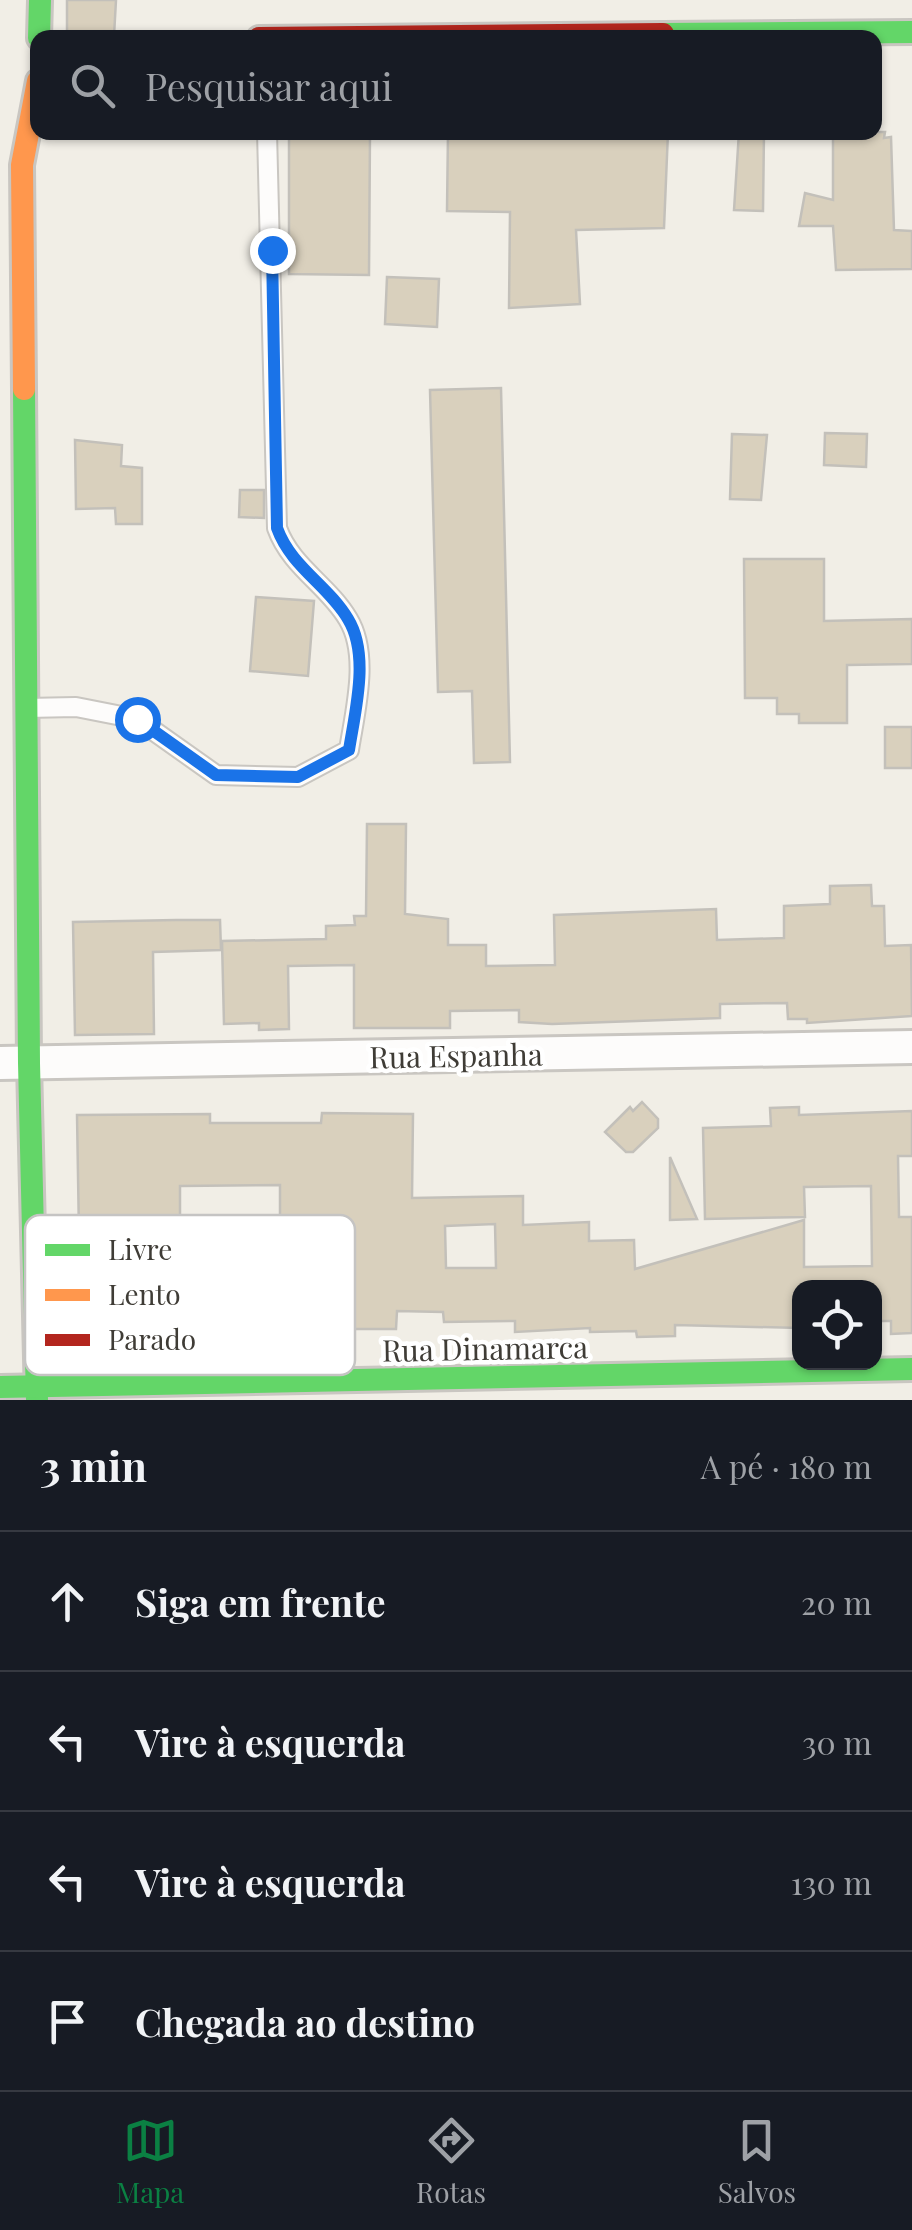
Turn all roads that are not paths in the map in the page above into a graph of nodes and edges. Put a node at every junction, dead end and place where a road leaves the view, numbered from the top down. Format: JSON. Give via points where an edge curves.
{"nodes":[{"id":1,"x":40,"y":0,"type":"edge"},
{"id":2,"x":39,"y":30,"type":"edge"},
{"id":3,"x":882,"y":32,"type":"edge"},
{"id":4,"x":912,"y":32,"type":"edge"},
{"id":5,"x":30,"y":108,"type":"edge"},
{"id":6,"x":8,"y":129,"type":"dead end"},
{"id":7,"x":266,"y":140,"type":"edge"},
{"id":8,"x":22,"y":165,"type":"junction"},
{"id":9,"x":26,"y":708,"type":"junction"},
{"id":10,"x":912,"y":1047,"type":"edge"},
{"id":11,"x":14,"y":1063,"type":"edge"},
{"id":12,"x":25,"y":1221,"type":"edge"},
{"id":13,"x":912,"y":1369,"type":"edge"},
{"id":14,"x":0,"y":1387,"type":"edge"},
{"id":15,"x":37,"y":1394,"type":"edge"}],
"edges":[{"from":1,"to":2,"type":"main road"},
{"from":3,"to":4,"type":"main road"},
{"from":5,"to":8,"type":"main road"},
{"from":6,"to":8,"type":"main road"},
{"from":7,"to":9,"type":"lane","via":[[277,528],[284,548],[348,618],[355,636],[359,686],[349,750],[298,777],[216,775],[137,719],[76,707]]},
{"from":8,"to":9,"type":"main road"},
{"from":9,"to":11,"type":"main road"},
{"from":10,"to":11,"type":"street","name":"Rua Espanha"},
{"from":11,"to":12,"type":"main road"},
{"from":13,"to":15,"type":"main road","name":"Rua Dinamarca"},
{"from":14,"to":15,"type":"main road","name":"Rua Dinamarca"}]}
